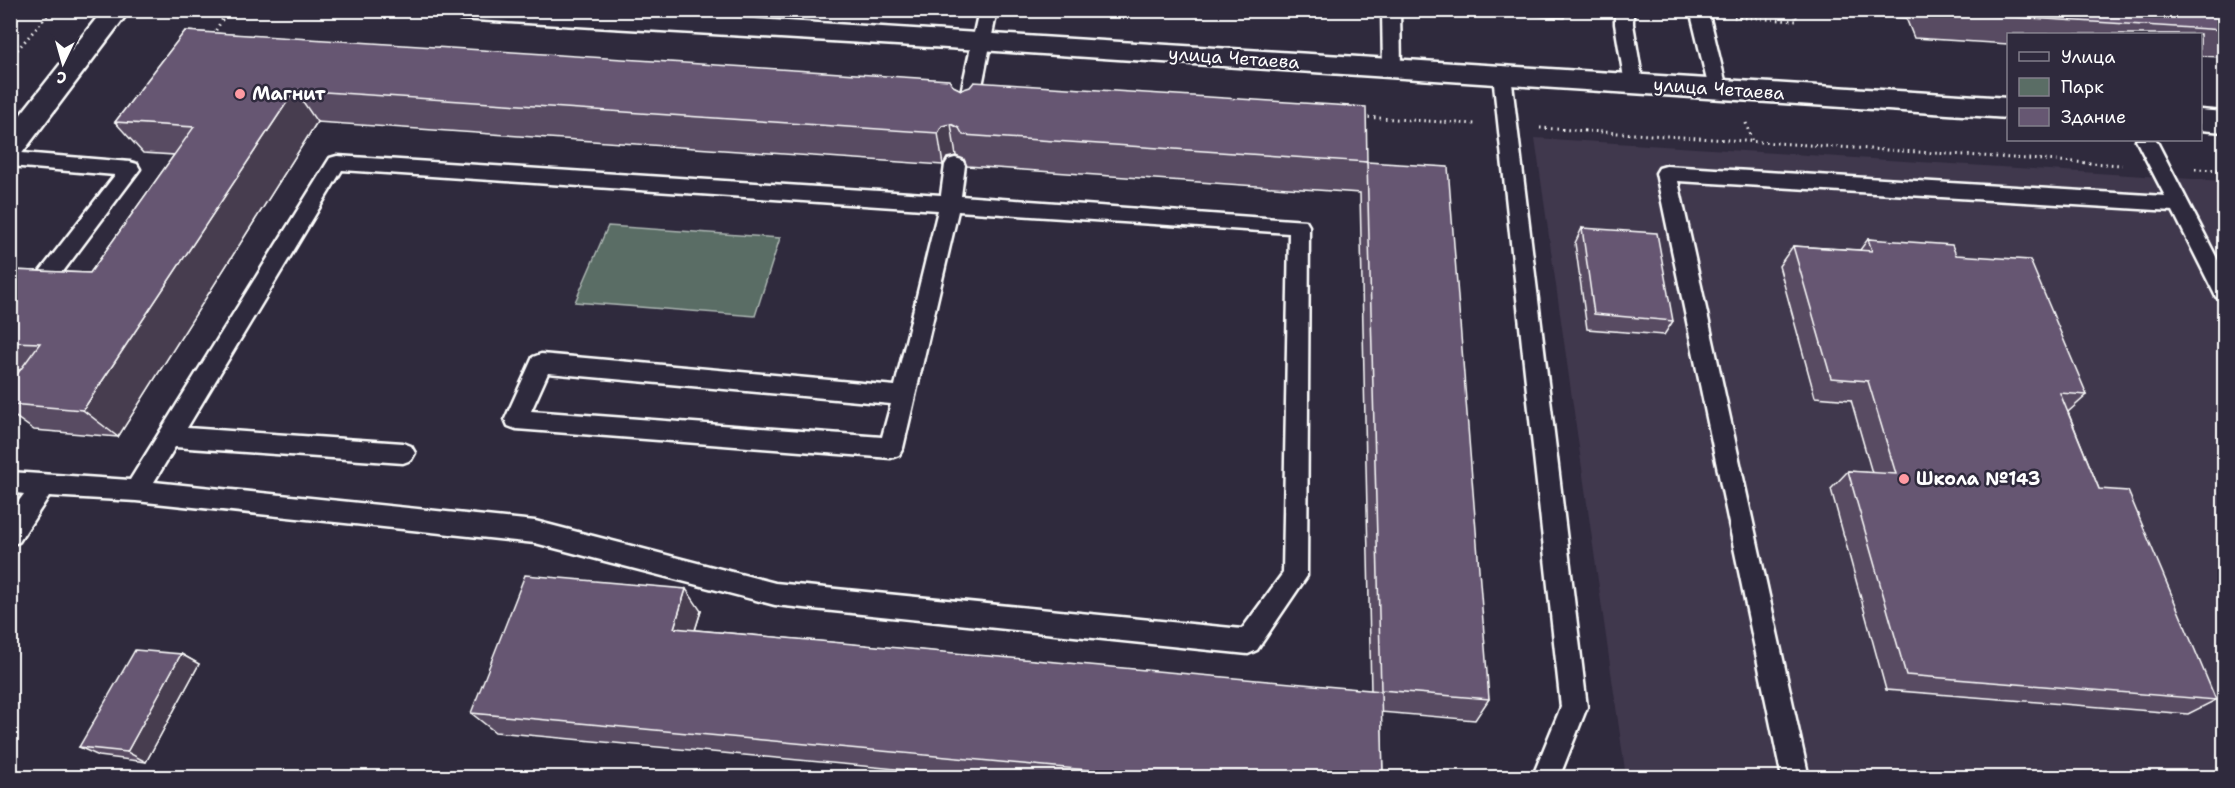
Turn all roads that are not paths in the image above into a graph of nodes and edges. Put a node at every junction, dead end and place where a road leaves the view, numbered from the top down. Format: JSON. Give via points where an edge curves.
{"nodes":[{"id":1,"x":117,"y":10,"type":"edge"},
{"id":2,"x":459,"y":10,"type":"edge"},
{"id":3,"x":988,"y":10,"type":"edge"},
{"id":4,"x":1391,"y":10,"type":"edge"},
{"id":5,"x":1624,"y":10,"type":"edge"},
{"id":6,"x":1699,"y":13,"type":"edge"},
{"id":7,"x":622,"y":15,"type":"edge"},
{"id":8,"x":981,"y":41,"type":"junction"},
{"id":9,"x":1392,"y":68,"type":"junction"},
{"id":10,"x":1502,"y":75,"type":"junction"},
{"id":11,"x":1635,"y":84,"type":"junction"},
{"id":12,"x":1718,"y":89,"type":"junction"},
{"id":13,"x":2007,"y":108,"type":"edge"},
{"id":14,"x":966,"y":112,"type":"edge"},
{"id":15,"x":2202,"y":120,"type":"edge"},
{"id":16,"x":2224,"y":122,"type":"edge"},
{"id":17,"x":2147,"y":141,"type":"edge"},
{"id":18,"x":10,"y":149,"type":"edge"},
{"id":19,"x":10,"y":159,"type":"edge"},
{"id":20,"x":955,"y":165,"type":"edge"},
{"id":21,"x":950,"y":203,"type":"junction"},
{"id":22,"x":2178,"y":204,"type":"junction"},
{"id":23,"x":10,"y":280,"type":"edge"},
{"id":24,"x":2224,"y":291,"type":"edge"},
{"id":25,"x":904,"y":396,"type":"junction"},
{"id":26,"x":169,"y":437,"type":"junction"},
{"id":27,"x":403,"y":453,"type":"dead end"},
{"id":28,"x":10,"y":482,"type":"edge"},
{"id":29,"x":43,"y":485,"type":"junction"},
{"id":30,"x":136,"y":491,"type":"junction"},
{"id":31,"x":10,"y":534,"type":"edge"},
{"id":32,"x":1545,"y":777,"type":"edge"},
{"id":33,"x":1796,"y":777,"type":"edge"}],
"edges":[{"from":1,"to":18,"type":"street"},
{"from":2,"to":7,"type":"street","name":"улица Четаева"},
{"from":3,"to":8,"type":"lane"},
{"from":4,"to":9,"type":"lane"},
{"from":5,"to":11,"type":"lane"},
{"from":6,"to":12,"type":"lane"},
{"from":7,"to":8,"type":"street","name":"улица Четаева"},
{"from":8,"to":9,"type":"street","name":"улица Четаева"},
{"from":8,"to":14,"type":"lane"},
{"from":9,"to":10,"type":"street","name":"улица Четаева"},
{"from":10,"to":11,"type":"street","name":"улица Четаева"},
{"from":10,"to":32,"type":"lane","via":[[1574,707]]},
{"from":11,"to":12,"type":"street","name":"улица Четаева"},
{"from":12,"to":13,"type":"street","name":"улица Четаева"},
{"from":15,"to":16,"type":"street"},
{"from":17,"to":22,"type":"lane"},
{"from":19,"to":23,"type":"lane","via":[[130,169],[43,283]]},
{"from":20,"to":21,"type":"lane"},
{"from":21,"to":25,"type":"lane"},
{"from":21,"to":26,"type":"lane","via":[[337,163]]},
{"from":21,"to":30,"type":"lane","via":[[1299,226],[1295,576],[1248,642],[775,594],[536,532]]},
{"from":22,"to":24,"type":"lane"},
{"from":22,"to":33,"type":"lane","via":[[1666,173]]},
{"from":25,"to":25,"type":"lane","via":[[891,448],[516,419],[541,363]]},
{"from":26,"to":27,"type":"lane"},
{"from":26,"to":30,"type":"lane"},
{"from":28,"to":29,"type":"lane"},
{"from":29,"to":30,"type":"lane"},
{"from":29,"to":31,"type":"lane"}]}
